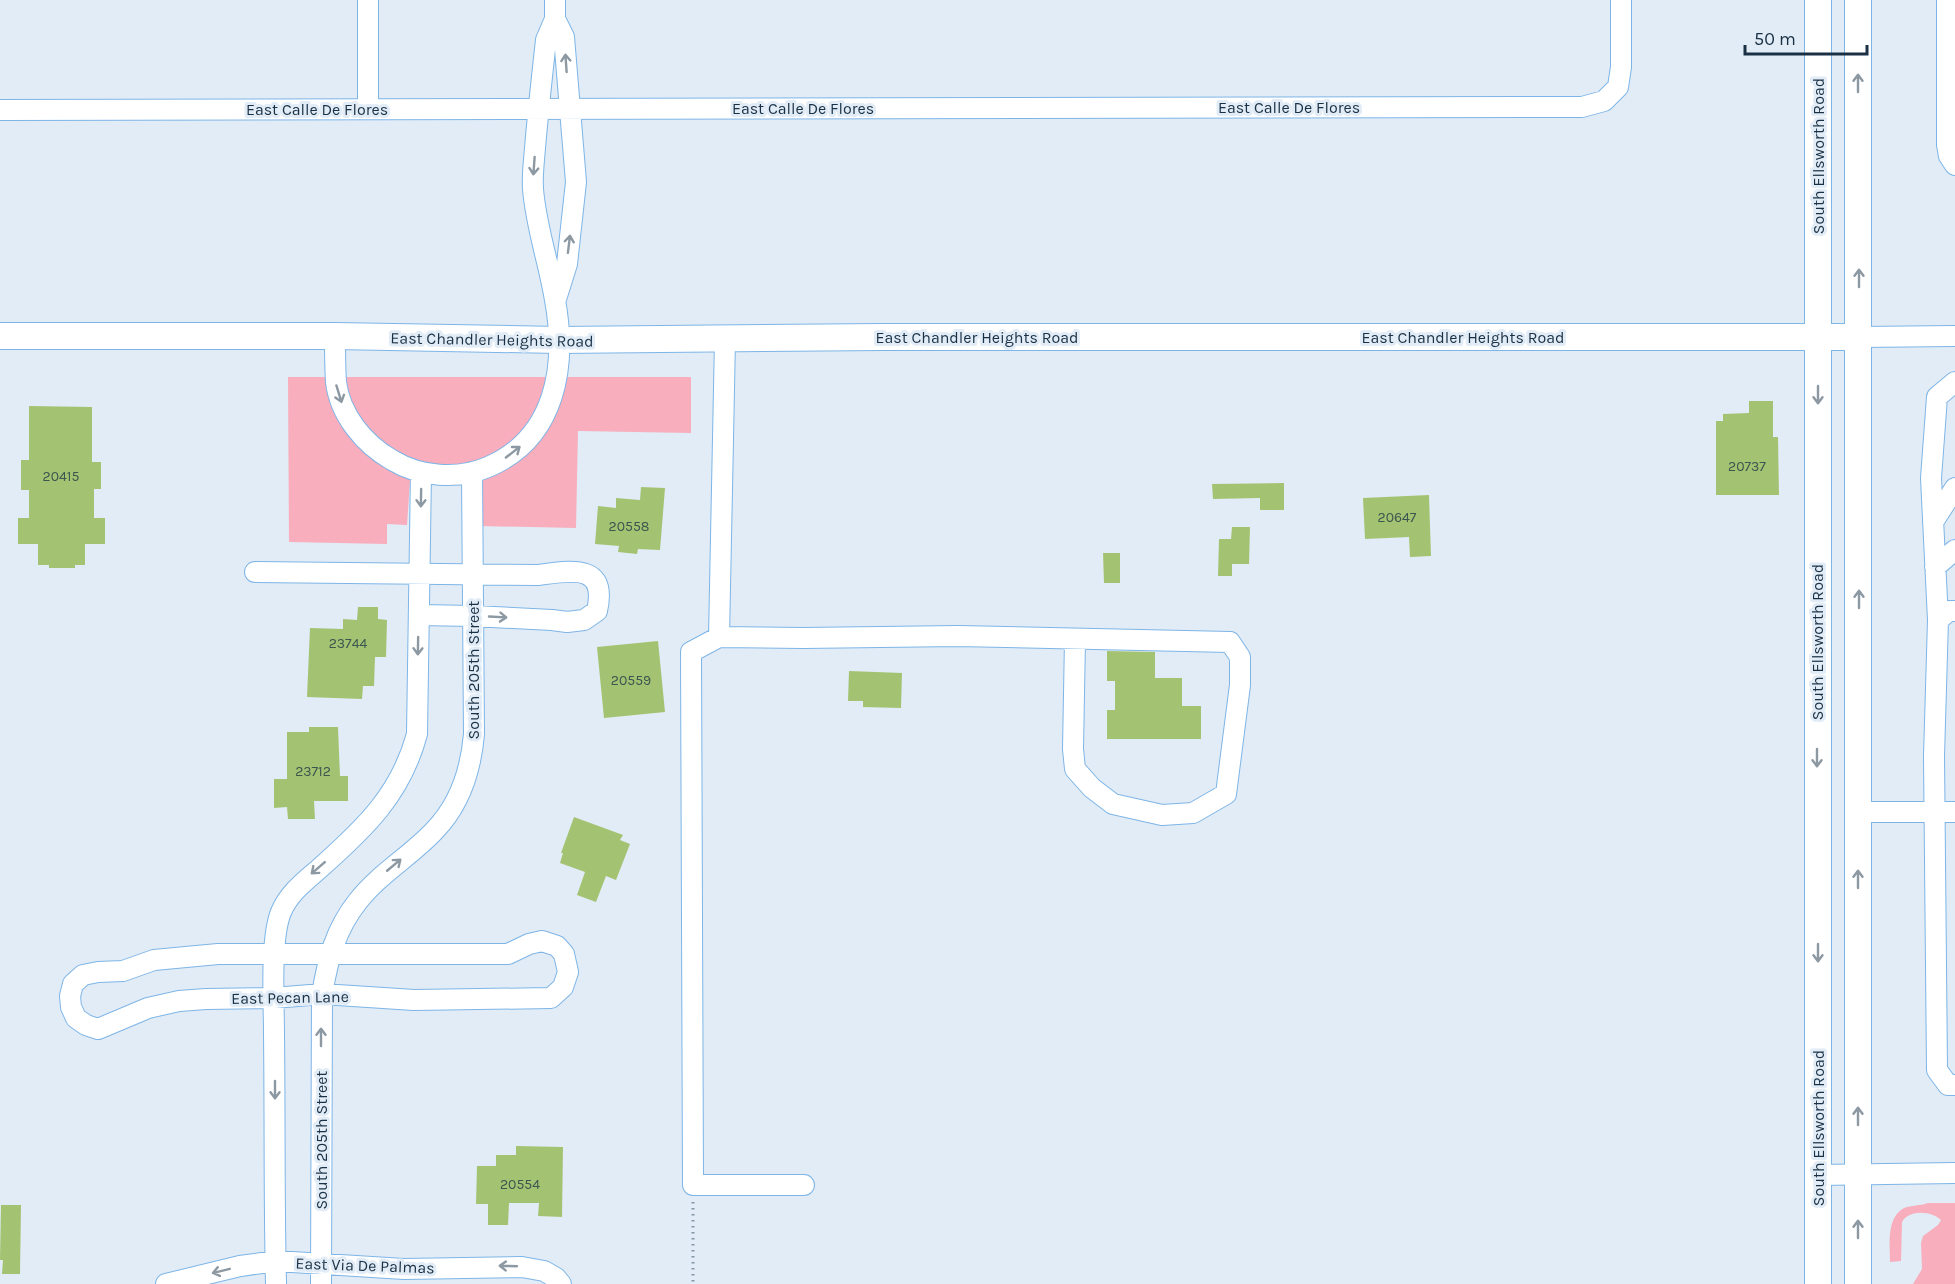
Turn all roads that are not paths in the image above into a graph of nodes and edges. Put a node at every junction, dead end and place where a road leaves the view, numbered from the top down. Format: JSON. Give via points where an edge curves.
{"nodes":[{"id":1,"x":368,"y":0,"type":"edge"},
{"id":2,"x":1621,"y":0,"type":"edge"},
{"id":3,"x":1818,"y":0,"type":"edge"},
{"id":4,"x":1858,"y":0,"type":"edge"},
{"id":5,"x":1947,"y":0,"type":"edge"},
{"id":6,"x":555,"y":10,"type":"edge"},
{"id":7,"x":538,"y":108,"type":"junction"},
{"id":8,"x":570,"y":108,"type":"junction"},
{"id":9,"x":368,"y":109,"type":"junction"},
{"id":10,"x":0,"y":110,"type":"edge"},
{"id":11,"x":1955,"y":165,"type":"edge"},
{"id":12,"x":555,"y":300,"type":"junction"},
{"id":13,"x":0,"y":336,"type":"edge"},
{"id":14,"x":335,"y":336,"type":"junction"},
{"id":15,"x":1955,"y":336,"type":"edge"},
{"id":16,"x":1819,"y":337,"type":"junction"},
{"id":17,"x":1859,"y":337,"type":"junction"},
{"id":18,"x":725,"y":339,"type":"junction"},
{"id":19,"x":559,"y":340,"type":"junction"},
{"id":20,"x":1955,"y":382,"type":"edge"},
{"id":21,"x":421,"y":472,"type":"junction"},
{"id":22,"x":472,"y":472,"type":"junction"},
{"id":23,"x":1955,"y":488,"type":"edge"},
{"id":24,"x":1933,"y":522,"type":"junction"},
{"id":25,"x":1955,"y":550,"type":"edge"},
{"id":26,"x":1935,"y":567,"type":"junction"},
{"id":27,"x":255,"y":572,"type":"dead end"},
{"id":28,"x":419,"y":574,"type":"junction"},
{"id":29,"x":473,"y":574,"type":"junction"},
{"id":30,"x":418,"y":615,"type":"junction"},
{"id":31,"x":473,"y":616,"type":"junction"},
{"id":32,"x":1946,"y":616,"type":"edge"},
{"id":33,"x":718,"y":637,"type":"junction"},
{"id":34,"x":1075,"y":639,"type":"junction"},
{"id":35,"x":1858,"y":812,"type":"junction"},
{"id":36,"x":1935,"y":812,"type":"junction"},
{"id":37,"x":1955,"y":812,"type":"edge"},
{"id":38,"x":275,"y":954,"type":"junction"},
{"id":39,"x":329,"y":955,"type":"junction"},
{"id":40,"x":322,"y":994,"type":"junction"},
{"id":41,"x":274,"y":998,"type":"junction"},
{"id":42,"x":1955,"y":1085,"type":"edge"},
{"id":43,"x":1955,"y":1173,"type":"edge"},
{"id":44,"x":1818,"y":1174,"type":"junction"},
{"id":45,"x":1858,"y":1174,"type":"junction"},
{"id":46,"x":804,"y":1185,"type":"dead end"},
{"id":47,"x":276,"y":1262,"type":"junction"},
{"id":48,"x":321,"y":1264,"type":"junction"},
{"id":49,"x":166,"y":1284,"type":"edge"},
{"id":50,"x":276,"y":1284,"type":"edge"},
{"id":51,"x":321,"y":1284,"type":"edge"},
{"id":52,"x":561,"y":1284,"type":"edge"},
{"id":53,"x":1818,"y":1284,"type":"edge"},
{"id":54,"x":1858,"y":1284,"type":"edge"}],
"edges":[{"from":1,"to":9,"type":"street"},
{"from":2,"to":8,"type":"street","name":"East Calle De Flores","via":[[1618,87],[1604,101],[1582,107]]},
{"from":3,"to":16,"type":"main road","name":"South Ellsworth Road"},
{"from":17,"to":4,"type":"main road","one_way":true},
{"from":5,"to":11,"type":"street","via":[[1947,145]]},
{"from":6,"to":7,"type":"street","via":[[546,40]]},
{"from":8,"to":6,"type":"street","one_way":true,"via":[[564,37]]},
{"from":7,"to":8,"type":"street","name":"East Calle De Flores"},
{"from":7,"to":9,"type":"street","name":"East Calle De Flores"},
{"from":7,"to":12,"type":"street","one_way":true,"via":[[532,188]]},
{"from":12,"to":8,"type":"street","one_way":true,"via":[[567,264],[576,182]]},
{"from":9,"to":10,"type":"street","name":"East Calle De Flores"},
{"from":12,"to":19,"type":"street"},
{"from":13,"to":14,"type":"main road","name":"East Chandler Heights Road"},
{"from":14,"to":19,"type":"main road","name":"East Chandler Heights Road"},
{"from":14,"to":21,"type":"street","one_way":true,"via":[[336,383],[347,416],[382,455]]},
{"from":15,"to":17,"type":"street","name":"East Chandler Heights Road"},
{"from":16,"to":17,"type":"main road","name":"East Chandler Heights Road"},
{"from":16,"to":18,"type":"main road","name":"East Chandler Heights Road"},
{"from":16,"to":44,"type":"main road","name":"South Ellsworth Road","one_way":true},
{"from":35,"to":17,"type":"main road","one_way":true},
{"from":18,"to":19,"type":"main road","name":"East Chandler Heights Road"},
{"from":18,"to":33,"type":"street"},
{"from":22,"to":19,"type":"street","one_way":true,"via":[[500,462],[533,434],[554,393]]},
{"from":20,"to":24,"type":"street","via":[[1937,397],[1930,478]]},
{"from":21,"to":22,"type":"street"},
{"from":21,"to":28,"type":"street","one_way":true},
{"from":22,"to":29,"type":"street","name":"South 205th Street"},
{"from":23,"to":24,"type":"street"},
{"from":24,"to":26,"type":"street"},
{"from":25,"to":26,"type":"street"},
{"from":26,"to":32,"type":"street"},
{"from":27,"to":28,"type":"street"},
{"from":28,"to":29,"type":"street"},
{"from":28,"to":30,"type":"street"},
{"from":29,"to":31,"type":"street","name":"South 205th Street"},
{"from":31,"to":29,"type":"street","one_way":true,"via":[[584,620],[597,611],[600,597],[588,574],[574,570],[538,575]]},
{"from":30,"to":31,"type":"street"},
{"from":30,"to":38,"type":"street","one_way":true,"via":[[417,734],[406,767],[390,797],[373,817],[290,897],[277,926]]},
{"from":39,"to":31,"type":"street","name":"South 205th Street","one_way":true,"via":[[357,902],[386,871],[436,829],[467,775],[474,734]]},
{"from":32,"to":36,"type":"street"},
{"from":33,"to":34,"type":"street"},
{"from":33,"to":46,"type":"street","via":[[691,652],[693,1185]]},
{"from":34,"to":34,"type":"street","via":[[1230,642],[1240,657],[1240,685],[1226,794],[1193,813],[1162,815],[1113,804],[1092,788],[1075,769]]},
{"from":35,"to":36,"type":"street"},
{"from":45,"to":35,"type":"main road","one_way":true},
{"from":36,"to":37,"type":"street"},
{"from":36,"to":42,"type":"street","via":[[1937,1070],[1948,1085]]},
{"from":38,"to":39,"type":"street","name":"East Pecan Lane"},
{"from":38,"to":41,"type":"street"},
{"from":38,"to":41,"type":"street","name":"East Pecan Lane","via":[[154,960],[123,971],[83,975],[73,984],[71,1007],[76,1018],[98,1029],[148,1008],[179,1001]]},
{"from":39,"to":40,"type":"street","name":"South 205th Street"},
{"from":39,"to":40,"type":"street","name":"East Pecan Lane","via":[[508,954],[542,941],[557,946],[564,954],[568,972],[563,987],[551,998],[543,999],[414,1000]]},
{"from":40,"to":41,"type":"street","name":"East Pecan Lane"},
{"from":48,"to":40,"type":"street","name":"South 205th Street","one_way":true},
{"from":41,"to":47,"type":"street","one_way":true},
{"from":43,"to":45,"type":"street"},
{"from":44,"to":45,"type":"street"},
{"from":44,"to":53,"type":"main road","name":"South Ellsworth Road"},
{"from":54,"to":45,"type":"main road","one_way":true},
{"from":47,"to":48,"type":"street","name":"East Via De Palmas"},
{"from":47,"to":49,"type":"street","name":"East Via De Palmas","one_way":true,"via":[[240,1266]]},
{"from":47,"to":50,"type":"street"},
{"from":48,"to":51,"type":"street","name":"South 205th Street"},
{"from":52,"to":48,"type":"street","name":"East Via De Palmas","one_way":true,"via":[[544,1271],[522,1267],[404,1269]]}]}
